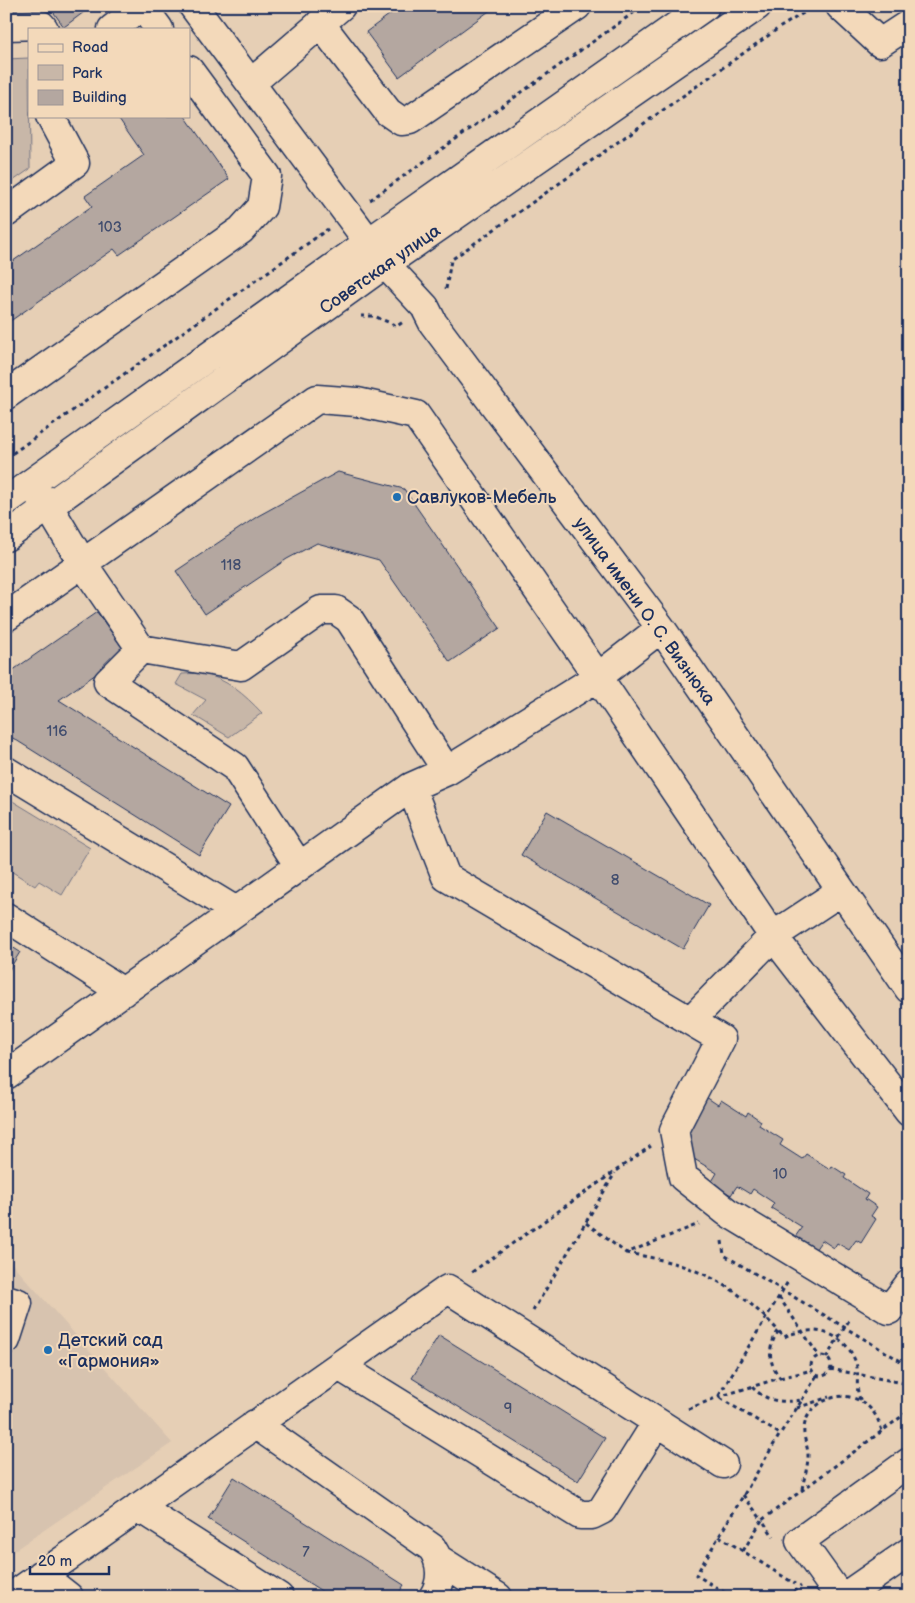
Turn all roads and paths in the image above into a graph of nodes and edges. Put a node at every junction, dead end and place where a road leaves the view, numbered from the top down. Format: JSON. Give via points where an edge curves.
{"nodes":[{"id":1,"x":142,"y":6,"type":"edge"},
{"id":2,"x":193,"y":6,"type":"edge"},
{"id":3,"x":577,"y":6,"type":"edge"},
{"id":4,"x":705,"y":6,"type":"edge"},
{"id":5,"x":757,"y":6,"type":"edge"},
{"id":6,"x":815,"y":6,"type":"edge"},
{"id":7,"x":840,"y":6,"type":"edge"},
{"id":8,"x":331,"y":14,"type":"edge"},
{"id":9,"x":909,"y":24,"type":"edge"},
{"id":10,"x":6,"y":26,"type":"edge"},
{"id":11,"x":43,"y":28,"type":"edge"},
{"id":12,"x":113,"y":28,"type":"edge"},
{"id":13,"x":158,"y":28,"type":"edge"},
{"id":14,"x":190,"y":71,"type":"edge"},
{"id":15,"x":251,"y":83,"type":"junction"},
{"id":16,"x":51,"y":118,"type":"edge"},
{"id":17,"x":6,"y":213,"type":"edge"},
{"id":18,"x":369,"y":242,"type":"junction"},
{"id":19,"x":385,"y":264,"type":"junction"},
{"id":20,"x":425,"y":307,"type":"junction"},
{"id":21,"x":356,"y":316,"type":"dead end"},
{"id":22,"x":6,"y":395,"type":"edge"},
{"id":23,"x":31,"y":484,"type":"junction"},
{"id":24,"x":6,"y":501,"type":"edge"},
{"id":25,"x":48,"y":507,"type":"junction"},
{"id":26,"x":6,"y":537,"type":"edge"},
{"id":27,"x":83,"y":564,"type":"junction"},
{"id":28,"x":6,"y":617,"type":"edge"},
{"id":29,"x":661,"y":628,"type":"junction"},
{"id":30,"x":141,"y":649,"type":"junction"},
{"id":31,"x":598,"y":677,"type":"junction"},
{"id":32,"x":6,"y":771,"type":"edge"},
{"id":33,"x":447,"y":771,"type":"junction"},
{"id":34,"x":412,"y":787,"type":"junction"},
{"id":35,"x":299,"y":866,"type":"junction"},
{"id":36,"x":841,"y":891,"type":"junction"},
{"id":37,"x":236,"y":911,"type":"junction"},
{"id":38,"x":6,"y":917,"type":"edge"},
{"id":39,"x":773,"y":936,"type":"junction"},
{"id":40,"x":909,"y":989,"type":"edge"},
{"id":41,"x":123,"y":992,"type":"junction"},
{"id":42,"x":691,"y":1020,"type":"junction"},
{"id":43,"x":13,"y":1061,"type":"edge"},
{"id":44,"x":909,"y":1112,"type":"edge"},
{"id":45,"x":674,"y":1130,"type":"junction"},
{"id":46,"x":617,"y":1170,"type":"junction"},
{"id":47,"x":723,"y":1214,"type":"junction"},
{"id":48,"x":586,"y":1223,"type":"junction"},
{"id":49,"x":626,"y":1253,"type":"junction"},
{"id":50,"x":803,"y":1258,"type":"junction"},
{"id":51,"x":909,"y":1284,"type":"edge"},
{"id":52,"x":448,"y":1289,"type":"junction"},
{"id":53,"x":783,"y":1290,"type":"junction"},
{"id":54,"x":864,"y":1295,"type":"junction"},
{"id":55,"x":778,"y":1297,"type":"junction"},
{"id":56,"x":6,"y":1299,"type":"edge"},
{"id":57,"x":766,"y":1318,"type":"junction"},
{"id":58,"x":844,"y":1328,"type":"junction"},
{"id":59,"x":779,"y":1330,"type":"junction"},
{"id":60,"x":801,"y":1331,"type":"junction"},
{"id":61,"x":519,"y":1334,"type":"junction"},
{"id":62,"x":838,"y":1338,"type":"junction"},
{"id":63,"x":6,"y":1340,"type":"edge"},
{"id":64,"x":819,"y":1356,"type":"junction"},
{"id":65,"x":826,"y":1358,"type":"junction"},
{"id":66,"x":339,"y":1366,"type":"junction"},
{"id":67,"x":909,"y":1366,"type":"edge"},
{"id":68,"x":830,"y":1369,"type":"junction"},
{"id":69,"x":812,"y":1370,"type":"junction"},
{"id":70,"x":858,"y":1374,"type":"junction"},
{"id":71,"x":817,"y":1375,"type":"junction"},
{"id":72,"x":780,"y":1378,"type":"junction"},
{"id":73,"x":909,"y":1384,"type":"edge"},
{"id":74,"x":752,"y":1387,"type":"junction"},
{"id":75,"x":837,"y":1396,"type":"junction"},
{"id":76,"x":718,"y":1397,"type":"junction"},
{"id":77,"x":802,"y":1400,"type":"junction"},
{"id":78,"x":861,"y":1401,"type":"junction"},
{"id":79,"x":797,"y":1408,"type":"junction"},
{"id":80,"x":909,"y":1411,"type":"edge"},
{"id":81,"x":657,"y":1422,"type":"junction"},
{"id":82,"x":255,"y":1424,"type":"junction"},
{"id":83,"x":882,"y":1431,"type":"junction"},
{"id":84,"x":780,"y":1434,"type":"junction"},
{"id":85,"x":909,"y":1462,"type":"edge"},
{"id":86,"x":723,"y":1464,"type":"dead end"},
{"id":87,"x":802,"y":1489,"type":"junction"},
{"id":88,"x":743,"y":1495,"type":"junction"},
{"id":89,"x":138,"y":1507,"type":"junction"},
{"id":90,"x":719,"y":1536,"type":"junction"},
{"id":91,"x":909,"y":1552,"type":"edge"},
{"id":92,"x":440,"y":1560,"type":"junction"},
{"id":93,"x":41,"y":1575,"type":"junction"},
{"id":94,"x":800,"y":1587,"type":"dead end"},
{"id":95,"x":11,"y":1597,"type":"edge"},
{"id":96,"x":69,"y":1597,"type":"edge"},
{"id":97,"x":279,"y":1597,"type":"edge"},
{"id":98,"x":433,"y":1597,"type":"edge"},
{"id":99,"x":498,"y":1597,"type":"edge"},
{"id":100,"x":732,"y":1597,"type":"edge"},
{"id":101,"x":840,"y":1597,"type":"edge"},
{"id":102,"x":844,"y":1597,"type":"edge"}],
"edges":[{"from":1,"to":12,"type":"main road"},
{"from":1,"to":13,"type":"main road"},
{"from":2,"to":15,"type":"main road","name":"улица имени О. С. Визнюка"},
{"from":3,"to":8,"type":"main road","via":[[410,120],[401,121],[388,112]]},
{"from":4,"to":18,"type":"main road","name":"Советская улица"},
{"from":5,"to":19,"type":"main road","name":"Советская улица"},
{"from":6,"to":20,"type":"path","via":[[779,28],[451,260],[446,290]]},
{"from":7,"to":9,"type":"main road","via":[[880,43]]},
{"from":8,"to":15,"type":"main road"},
{"from":10,"to":11,"type":"main road","via":[[41,25]]},
{"from":14,"to":22,"type":"main road","via":[[267,176],[262,207],[240,230]]},
{"from":15,"to":18,"type":"main road","name":"улица имени О. С. Визнюка"},
{"from":16,"to":17,"type":"main road","via":[[75,163]]},
{"from":18,"to":19,"type":"main road","name":"улица имени О. С. Визнюка"},
{"from":18,"to":23,"type":"main road","name":"Советская улица"},
{"from":19,"to":20,"type":"main road","name":"улица имени О. С. Визнюка"},
{"from":19,"to":25,"type":"main road","name":"Советская улица"},
{"from":20,"to":21,"type":"path","via":[[397,326],[374,316]]},
{"from":20,"to":29,"type":"main road","name":"улица имени О. С. Визнюка","via":[[433,323]]},
{"from":23,"to":24,"type":"main road","name":"Советская улица"},
{"from":23,"to":25,"type":"main road"},
{"from":25,"to":26,"type":"main road","name":"Советская улица"},
{"from":25,"to":27,"type":"main road"},
{"from":27,"to":28,"type":"main road"},
{"from":27,"to":30,"type":"main road"},
{"from":27,"to":31,"type":"main road","via":[[317,399],[357,402],[416,415]]},
{"from":29,"to":31,"type":"main road"},
{"from":29,"to":36,"type":"main road","name":"улица имени О. С. Визнюка"},
{"from":30,"to":33,"type":"main road","via":[[242,666],[321,610],[336,610],[349,619]]},
{"from":30,"to":35,"type":"main road","via":[[108,682],[235,767]]},
{"from":31,"to":33,"type":"main road"},
{"from":31,"to":39,"type":"main road"},
{"from":32,"to":37,"type":"main road"},
{"from":33,"to":34,"type":"main road"},
{"from":34,"to":35,"type":"main road"},
{"from":34,"to":42,"type":"main road","via":[[446,877]]},
{"from":35,"to":37,"type":"main road"},
{"from":36,"to":39,"type":"main road"},
{"from":36,"to":40,"type":"main road","name":"улица имени О. С. Визнюка"},
{"from":37,"to":41,"type":"main road"},
{"from":38,"to":41,"type":"main road"},
{"from":39,"to":42,"type":"main road"},
{"from":39,"to":44,"type":"main road"},
{"from":41,"to":43,"type":"main road"},
{"from":42,"to":45,"type":"main road","via":[[721,1039]]},
{"from":45,"to":46,"type":"path"},
{"from":45,"to":47,"type":"main road","via":[[683,1177]]},
{"from":46,"to":48,"type":"path"},
{"from":46,"to":52,"type":"path"},
{"from":47,"to":49,"type":"path"},
{"from":47,"to":50,"type":"main road"},
{"from":47,"to":53,"type":"path","via":[[724,1255]]},
{"from":48,"to":49,"type":"path"},
{"from":48,"to":61,"type":"path"},
{"from":49,"to":57,"type":"path","via":[[698,1270],[730,1287]]},
{"from":50,"to":53,"type":"path"},
{"from":50,"to":54,"type":"main road"},
{"from":51,"to":54,"type":"main road","via":[[889,1310]]},
{"from":52,"to":61,"type":"main road"},
{"from":52,"to":66,"type":"main road"},
{"from":53,"to":55,"type":"path"},
{"from":53,"to":58,"type":"path"},
{"from":54,"to":58,"type":"path"},
{"from":55,"to":57,"type":"path"},
{"from":55,"to":60,"type":"path"},
{"from":56,"to":63,"type":"main road","via":[[18,1303]]},
{"from":57,"to":59,"type":"path"},
{"from":57,"to":76,"type":"path"},
{"from":58,"to":62,"type":"path"},
{"from":58,"to":67,"type":"path"},
{"from":59,"to":60,"type":"path","via":[[784,1337]]},
{"from":59,"to":72,"type":"path","via":[[773,1339],[770,1360]]},
{"from":60,"to":62,"type":"path","via":[[816,1330]]},
{"from":60,"to":64,"type":"path"},
{"from":61,"to":81,"type":"main road"},
{"from":62,"to":65,"type":"path"},
{"from":62,"to":70,"type":"path","via":[[851,1353]]},
{"from":64,"to":65,"type":"path"},
{"from":64,"to":69,"type":"path","via":[[811,1364]]},
{"from":65,"to":68,"type":"path"},
{"from":66,"to":81,"type":"main road","via":[[580,1514],[592,1515],[602,1510]]},
{"from":66,"to":82,"type":"main road"},
{"from":68,"to":70,"type":"path"},
{"from":68,"to":71,"type":"path","via":[[826,1375]]},
{"from":69,"to":71,"type":"path"},
{"from":69,"to":72,"type":"path"},
{"from":70,"to":73,"type":"path"},
{"from":70,"to":78,"type":"path","via":[[857,1393]]},
{"from":71,"to":77,"type":"path"},
{"from":72,"to":74,"type":"path"},
{"from":74,"to":76,"type":"path"},
{"from":74,"to":77,"type":"path","via":[[763,1397],[777,1402]]},
{"from":75,"to":78,"type":"path","via":[[850,1396]]},
{"from":75,"to":79,"type":"path"},
{"from":75,"to":87,"type":"path","via":[[815,1407],[808,1416],[804,1428],[808,1453]]},
{"from":76,"to":81,"type":"path"},
{"from":76,"to":84,"type":"path"},
{"from":77,"to":79,"type":"path"},
{"from":78,"to":83,"type":"path","via":[[871,1408]]},
{"from":79,"to":84,"type":"path"},
{"from":80,"to":83,"type":"path"},
{"from":81,"to":86,"type":"main road"},
{"from":82,"to":89,"type":"main road"},
{"from":82,"to":92,"type":"main road","via":[[432,1548]]},
{"from":83,"to":87,"type":"path"},
{"from":84,"to":88,"type":"path"},
{"from":85,"to":101,"type":"main road","via":[[800,1541]]},
{"from":87,"to":88,"type":"path","via":[[762,1520]]},
{"from":88,"to":90,"type":"path"},
{"from":89,"to":93,"type":"main road"},
{"from":89,"to":97,"type":"main road"},
{"from":90,"to":94,"type":"path"},
{"from":90,"to":100,"type":"path","via":[[696,1575]]},
{"from":91,"to":102,"type":"main road"},
{"from":92,"to":98,"type":"main road","via":[[439,1588]]},
{"from":92,"to":99,"type":"main road"},
{"from":93,"to":95,"type":"main road"},
{"from":93,"to":96,"type":"main road"}]}
